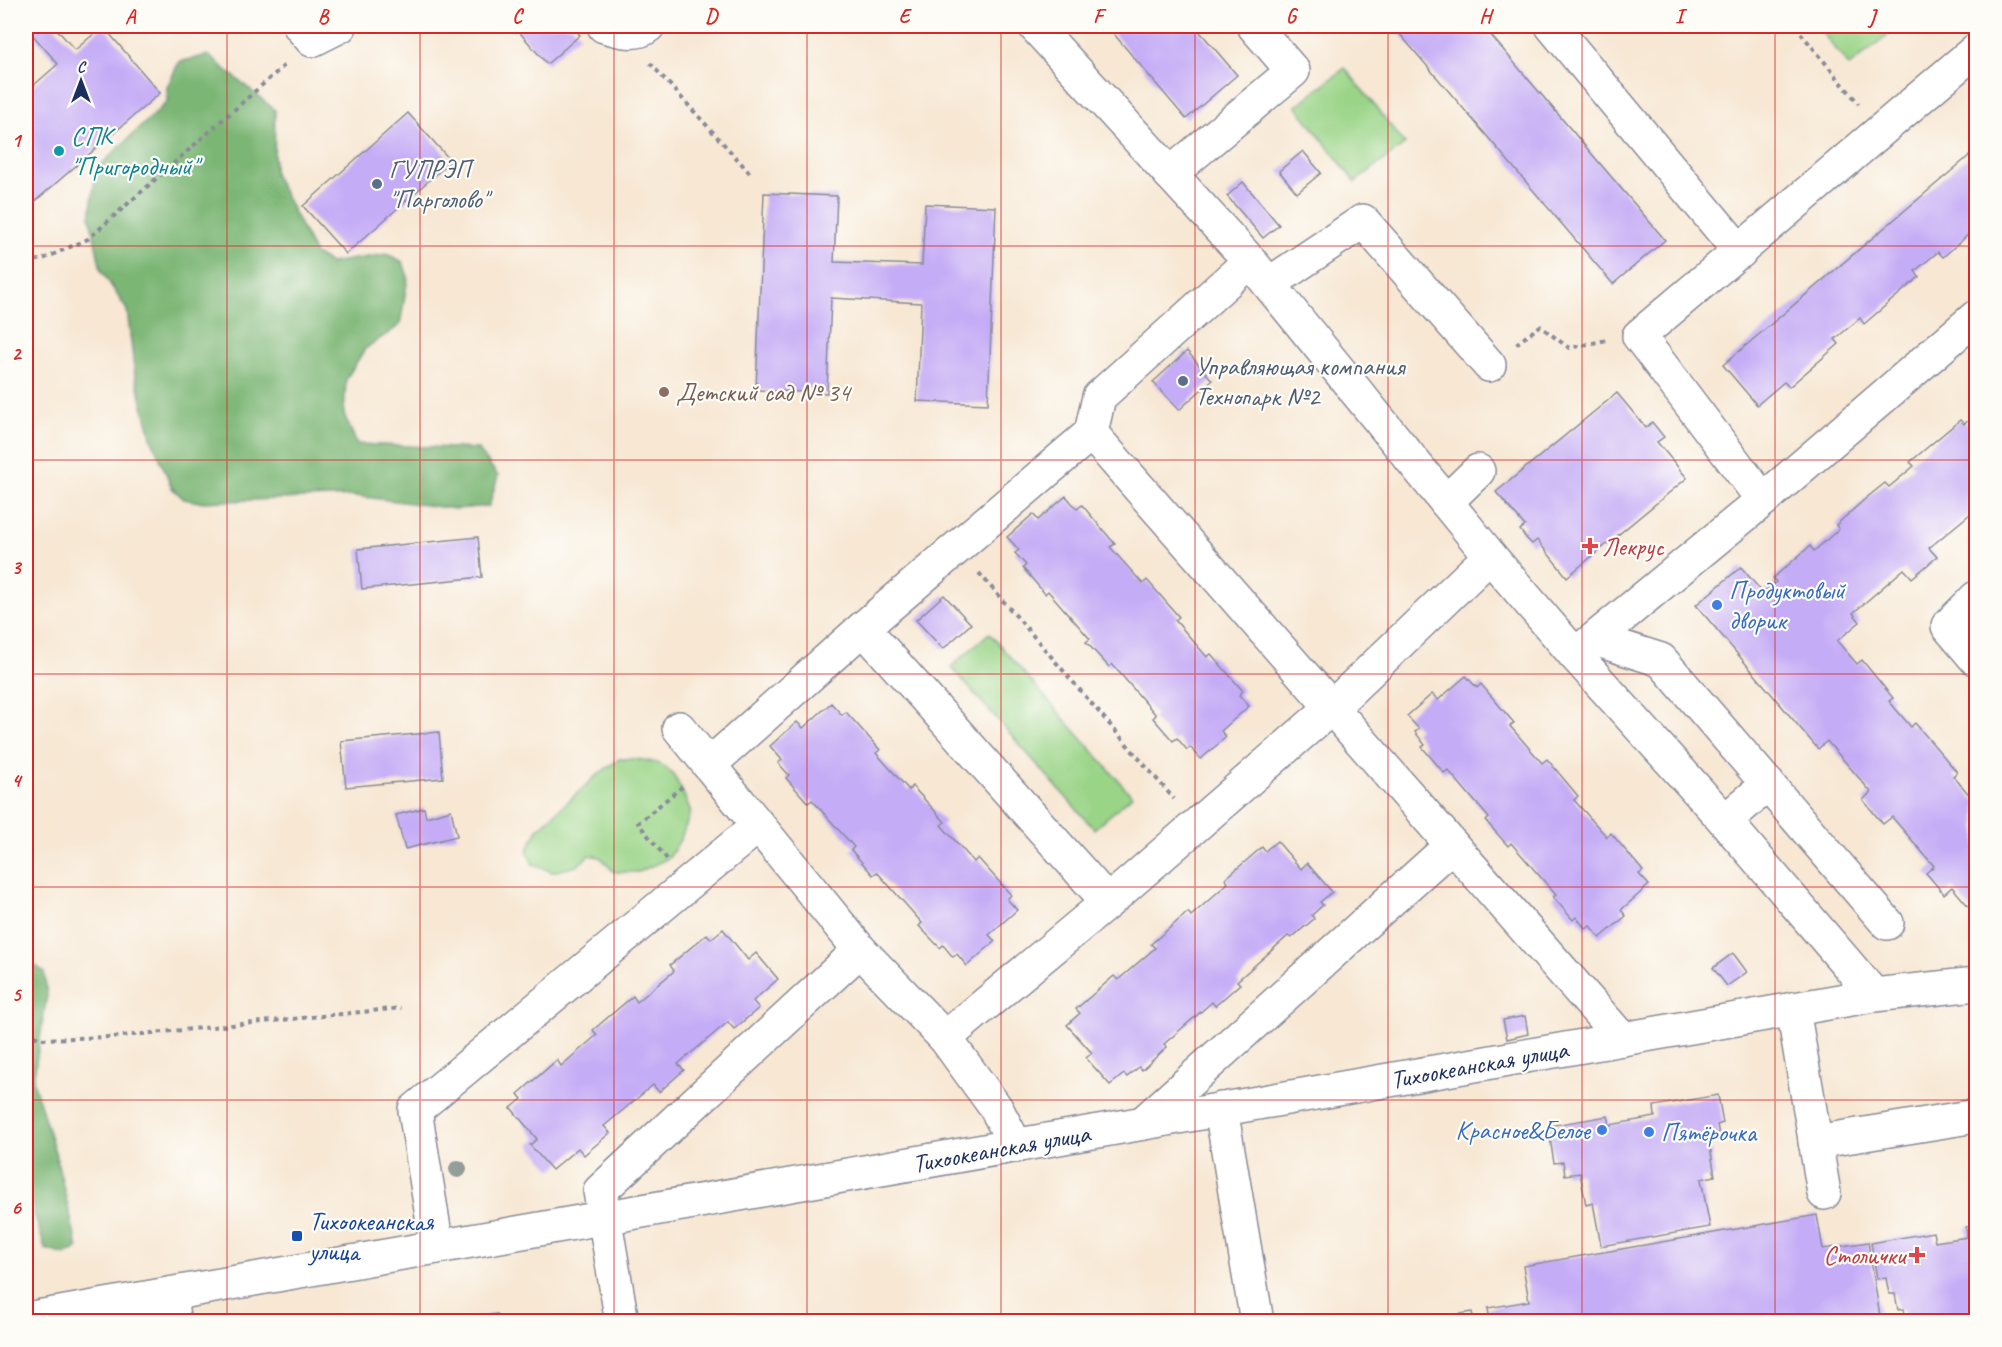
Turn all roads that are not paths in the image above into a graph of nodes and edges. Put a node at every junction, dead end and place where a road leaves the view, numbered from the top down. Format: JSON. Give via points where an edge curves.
{"nodes":[{"id":1,"x":1035,"y":26,"type":"edge"},
{"id":2,"x":1254,"y":26,"type":"edge"},
{"id":3,"x":1552,"y":26,"type":"edge"},
{"id":4,"x":1977,"y":50,"type":"edge"},
{"id":5,"x":1170,"y":174,"type":"junction"},
{"id":6,"x":1740,"y":252,"type":"junction"},
{"id":7,"x":1260,"y":273,"type":"junction"},
{"id":8,"x":1977,"y":317,"type":"edge"},
{"id":9,"x":1489,"y":365,"type":"road end"},
{"id":10,"x":1091,"y":433,"type":"junction"},
{"id":11,"x":1478,"y":471,"type":"dead end"},
{"id":12,"x":1763,"y":500,"type":"junction"},
{"id":13,"x":1446,"y":502,"type":"junction"},
{"id":14,"x":1490,"y":556,"type":"junction"},
{"id":15,"x":1977,"y":598,"type":"edge"},
{"id":16,"x":864,"y":628,"type":"junction"},
{"id":17,"x":1585,"y":647,"type":"junction"},
{"id":18,"x":1977,"y":659,"type":"edge"},
{"id":19,"x":1331,"y":708,"type":"junction"},
{"id":20,"x":679,"y":728,"type":"dead end"},
{"id":21,"x":709,"y":765,"type":"junction"},
{"id":22,"x":1768,"y":784,"type":"junction"},
{"id":23,"x":1725,"y":821,"type":"junction"},
{"id":24,"x":758,"y":826,"type":"junction"},
{"id":25,"x":1452,"y":845,"type":"junction"},
{"id":26,"x":1108,"y":902,"type":"junction"},
{"id":27,"x":1887,"y":923,"type":"dead end"},
{"id":28,"x":860,"y":950,"type":"junction"},
{"id":29,"x":1977,"y":984,"type":"edge"},
{"id":30,"x":1874,"y":995,"type":"junction"},
{"id":31,"x":1793,"y":1009,"type":"junction"},
{"id":32,"x":945,"y":1038,"type":"junction"},
{"id":33,"x":1622,"y":1039,"type":"junction"},
{"id":34,"x":1221,"y":1109,"type":"junction"},
{"id":35,"x":1977,"y":1116,"type":"edge"},
{"id":36,"x":1143,"y":1123,"type":"junction"},
{"id":37,"x":1815,"y":1142,"type":"junction"},
{"id":38,"x":1016,"y":1146,"type":"junction"},
{"id":39,"x":1824,"y":1193,"type":"dead end"},
{"id":40,"x":604,"y":1218,"type":"junction"},
{"id":41,"x":437,"y":1247,"type":"junction"},
{"id":42,"x":172,"y":1308,"type":"edge"},
{"id":43,"x":26,"y":1319,"type":"edge"},
{"id":44,"x":622,"y":1322,"type":"edge"},
{"id":45,"x":1257,"y":1322,"type":"edge"}],
"edges":[{"from":1,"to":5,"type":"street"},
{"from":2,"to":5,"type":"street","via":[[1293,71]]},
{"from":3,"to":6,"type":"street"},
{"from":4,"to":6,"type":"street"},
{"from":5,"to":7,"type":"street"},
{"from":6,"to":12,"type":"street","via":[[1639,336]]},
{"from":7,"to":9,"type":"street","via":[[1363,220]]},
{"from":7,"to":10,"type":"street","via":[[1099,397]]},
{"from":7,"to":13,"type":"street"},
{"from":8,"to":12,"type":"street"},
{"from":10,"to":16,"type":"street"},
{"from":10,"to":19,"type":"street"},
{"from":11,"to":13,"type":"street"},
{"from":12,"to":17,"type":"street"},
{"from":13,"to":14,"type":"street"},
{"from":14,"to":17,"type":"street"},
{"from":14,"to":19,"type":"street"},
{"from":15,"to":18,"type":"street","via":[[1948,626]]},
{"from":16,"to":21,"type":"street"},
{"from":16,"to":26,"type":"street"},
{"from":17,"to":22,"type":"street","via":[[1661,660]]},
{"from":17,"to":23,"type":"street"},
{"from":19,"to":25,"type":"street"},
{"from":19,"to":26,"type":"street"},
{"from":20,"to":21,"type":"street"},
{"from":21,"to":24,"type":"street"},
{"from":22,"to":23,"type":"street"},
{"from":22,"to":27,"type":"street"},
{"from":23,"to":30,"type":"street"},
{"from":24,"to":28,"type":"street"},
{"from":24,"to":41,"type":"street","via":[[415,1110]]},
{"from":25,"to":33,"type":"street"},
{"from":25,"to":36,"type":"street"},
{"from":26,"to":32,"type":"street"},
{"from":28,"to":32,"type":"street"},
{"from":28,"to":40,"type":"street","via":[[600,1191]]},
{"from":29,"to":30,"type":"street","name":"Тихоокеанская улица"},
{"from":30,"to":31,"type":"street","name":"Тихоокеанская улица"},
{"from":31,"to":33,"type":"street","name":"Тихоокеанская улица"},
{"from":31,"to":37,"type":"street"},
{"from":32,"to":38,"type":"street","via":[[1001,1115]]},
{"from":33,"to":34,"type":"street","name":"Тихоокеанская улица"},
{"from":34,"to":36,"type":"street","name":"Тихоокеанская улица"},
{"from":34,"to":45,"type":"street"},
{"from":35,"to":37,"type":"street"},
{"from":36,"to":38,"type":"street","name":"Тихоокеанская улица"},
{"from":37,"to":39,"type":"street"},
{"from":38,"to":40,"type":"street","name":"Тихоокеанская улица"},
{"from":40,"to":41,"type":"street","name":"Тихоокеанская улица"},
{"from":40,"to":44,"type":"street"},
{"from":41,"to":42,"type":"street","name":"Тихоокеанская улица"},
{"from":42,"to":43,"type":"street","name":"Тихоокеанская улица"}]}
